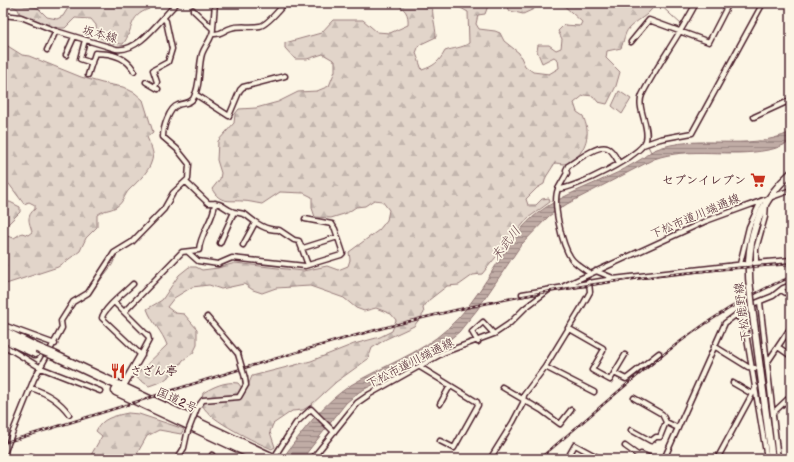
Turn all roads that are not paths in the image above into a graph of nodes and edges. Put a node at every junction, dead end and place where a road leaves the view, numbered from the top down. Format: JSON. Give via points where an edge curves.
{"nodes":[{"id":1,"x":177,"y":3,"type":"edge"},
{"id":2,"x":215,"y":3,"type":"edge"},
{"id":3,"x":285,"y":3,"type":"edge"},
{"id":4,"x":696,"y":3,"type":"edge"},
{"id":5,"x":729,"y":3,"type":"edge"},
{"id":6,"x":762,"y":3,"type":"edge"},
{"id":7,"x":193,"y":10,"type":"dead end"},
{"id":8,"x":3,"y":15,"type":"edge"},
{"id":9,"x":163,"y":18,"type":"junction"},
{"id":10,"x":213,"y":28,"type":"junction"},
{"id":11,"x":56,"y":31,"type":"junction"},
{"id":12,"x":680,"y":31,"type":"junction"},
{"id":13,"x":213,"y":34,"type":"junction"},
{"id":14,"x":74,"y":37,"type":"junction"},
{"id":15,"x":86,"y":40,"type":"junction"},
{"id":16,"x":631,"y":42,"type":"dead end"},
{"id":17,"x":47,"y":50,"type":"dead end"},
{"id":18,"x":66,"y":55,"type":"dead end"},
{"id":19,"x":92,"y":63,"type":"junction"},
{"id":20,"x":134,"y":71,"type":"dead end"},
{"id":21,"x":88,"y":75,"type":"dead end"},
{"id":22,"x":285,"y":76,"type":"dead end"},
{"id":23,"x":146,"y":82,"type":"dead end"},
{"id":24,"x":195,"y":94,"type":"junction"},
{"id":25,"x":791,"y":100,"type":"edge"},
{"id":26,"x":754,"y":118,"type":"dead end"},
{"id":27,"x":646,"y":145,"type":"junction"},
{"id":28,"x":619,"y":163,"type":"junction"},
{"id":29,"x":791,"y":173,"type":"edge"},
{"id":30,"x":186,"y":182,"type":"junction"},
{"id":31,"x":558,"y":189,"type":"junction"},
{"id":32,"x":791,"y":190,"type":"edge"},
{"id":33,"x":766,"y":200,"type":"junction"},
{"id":34,"x":215,"y":203,"type":"junction"},
{"id":35,"x":234,"y":212,"type":"junction"},
{"id":36,"x":304,"y":220,"type":"dead end"},
{"id":37,"x":255,"y":223,"type":"junction"},
{"id":38,"x":338,"y":237,"type":"junction"},
{"id":39,"x":220,"y":243,"type":"dead end"},
{"id":40,"x":243,"y":245,"type":"dead end"},
{"id":41,"x":303,"y":248,"type":"junction"},
{"id":42,"x":188,"y":252,"type":"junction"},
{"id":43,"x":791,"y":260,"type":"edge"},
{"id":44,"x":740,"y":264,"type":"junction"},
{"id":45,"x":745,"y":264,"type":"dead end"},
{"id":46,"x":308,"y":266,"type":"junction"},
{"id":47,"x":596,"y":271,"type":"junction"},
{"id":48,"x":590,"y":274,"type":"junction"},
{"id":49,"x":613,"y":279,"type":"junction"},
{"id":50,"x":589,"y":282,"type":"junction"},
{"id":51,"x":133,"y":284,"type":"dead end"},
{"id":52,"x":791,"y":285,"type":"edge"},
{"id":53,"x":564,"y":286,"type":"junction"},
{"id":54,"x":550,"y":289,"type":"junction"},
{"id":55,"x":781,"y":290,"type":"junction"},
{"id":56,"x":522,"y":294,"type":"dead end"},
{"id":57,"x":791,"y":296,"type":"edge"},
{"id":58,"x":114,"y":302,"type":"junction"},
{"id":59,"x":760,"y":302,"type":"junction"},
{"id":60,"x":124,"y":312,"type":"junction"},
{"id":61,"x":737,"y":315,"type":"junction"},
{"id":62,"x":207,"y":317,"type":"dead end"},
{"id":63,"x":3,"y":325,"type":"edge"},
{"id":64,"x":791,"y":327,"type":"edge"},
{"id":65,"x":568,"y":328,"type":"junction"},
{"id":66,"x":3,"y":331,"type":"edge"},
{"id":67,"x":494,"y":334,"type":"junction"},
{"id":68,"x":3,"y":338,"type":"edge"},
{"id":69,"x":478,"y":342,"type":"junction"},
{"id":70,"x":54,"y":344,"type":"junction"},
{"id":71,"x":3,"y":345,"type":"edge"},
{"id":72,"x":714,"y":346,"type":"junction"},
{"id":73,"x":778,"y":347,"type":"junction"},
{"id":74,"x":36,"y":350,"type":"junction"},
{"id":75,"x":659,"y":353,"type":"dead end"},
{"id":76,"x":625,"y":354,"type":"dead end"},
{"id":77,"x":141,"y":355,"type":"junction"},
{"id":78,"x":791,"y":356,"type":"edge"},
{"id":79,"x":766,"y":366,"type":"junction"},
{"id":80,"x":39,"y":367,"type":"junction"},
{"id":81,"x":420,"y":367,"type":"junction"},
{"id":82,"x":545,"y":367,"type":"junction"},
{"id":83,"x":754,"y":368,"type":"junction"},
{"id":84,"x":614,"y":373,"type":"junction"},
{"id":85,"x":733,"y":383,"type":"dead end"},
{"id":86,"x":450,"y":386,"type":"junction"},
{"id":87,"x":502,"y":387,"type":"dead end"},
{"id":88,"x":756,"y":387,"type":"junction"},
{"id":89,"x":31,"y":388,"type":"junction"},
{"id":90,"x":121,"y":390,"type":"junction"},
{"id":91,"x":100,"y":391,"type":"dead end"},
{"id":92,"x":594,"y":392,"type":"dead end"},
{"id":93,"x":752,"y":394,"type":"junction"},
{"id":94,"x":791,"y":396,"type":"edge"},
{"id":95,"x":634,"y":398,"type":"dead end"},
{"id":96,"x":523,"y":401,"type":"junction"},
{"id":97,"x":440,"y":404,"type":"dead end"},
{"id":98,"x":571,"y":410,"type":"dead end"},
{"id":99,"x":774,"y":412,"type":"junction"},
{"id":100,"x":69,"y":414,"type":"dead end"},
{"id":101,"x":666,"y":422,"type":"junction"},
{"id":102,"x":678,"y":428,"type":"junction"},
{"id":103,"x":631,"y":430,"type":"dead end"},
{"id":104,"x":333,"y":431,"type":"junction"},
{"id":105,"x":10,"y":440,"type":"junction"},
{"id":106,"x":4,"y":442,"type":"edge"},
{"id":107,"x":440,"y":442,"type":"dead end"},
{"id":108,"x":625,"y":446,"type":"dead end"},
{"id":109,"x":3,"y":456,"type":"edge"},
{"id":110,"x":270,"y":458,"type":"edge"},
{"id":111,"x":29,"y":459,"type":"edge"},
{"id":112,"x":38,"y":459,"type":"edge"},
{"id":113,"x":177,"y":459,"type":"edge"},
{"id":114,"x":313,"y":459,"type":"edge"},
{"id":115,"x":490,"y":459,"type":"edge"},
{"id":116,"x":567,"y":459,"type":"edge"},
{"id":117,"x":601,"y":459,"type":"edge"},
{"id":118,"x":652,"y":459,"type":"edge"},
{"id":119,"x":664,"y":459,"type":"edge"},
{"id":120,"x":718,"y":459,"type":"edge"},
{"id":121,"x":767,"y":459,"type":"edge"},
{"id":122,"x":772,"y":459,"type":"edge"},
{"id":123,"x":778,"y":459,"type":"edge"}],
"edges":[{"from":1,"to":9,"type":"street","name":"坂本線"},
{"from":2,"to":10,"type":"street"},
{"from":3,"to":13,"type":"street","via":[[271,20],[261,26],[234,28],[221,34]]},
{"from":4,"to":12,"type":"street"},
{"from":5,"to":12,"type":"street","via":[[709,42]]},
{"from":6,"to":27,"type":"street","via":[[692,133],[660,138]]},
{"from":7,"to":10,"type":"street"},
{"from":8,"to":11,"type":"street","name":"坂本線","via":[[21,17]]},
{"from":9,"to":15,"type":"street","name":"坂本線","via":[[136,45],[126,50]]},
{"from":9,"to":23,"type":"street","via":[[166,21],[172,49],[168,62],[153,70],[158,82],[156,88]]},
{"from":10,"to":13,"type":"street"},
{"from":11,"to":14,"type":"street","name":"坂本線"},
{"from":11,"to":17,"type":"street"},
{"from":12,"to":16,"type":"street","via":[[650,20]]},
{"from":12,"to":27,"type":"street","via":[[641,97]]},
{"from":13,"to":24,"type":"street","via":[[202,53]]},
{"from":14,"to":15,"type":"street","name":"坂本線"},
{"from":14,"to":18,"type":"street"},
{"from":15,"to":19,"type":"street","via":[[80,59]]},
{"from":19,"to":20,"type":"street","via":[[95,53],[108,53],[128,62]]},
{"from":19,"to":21,"type":"street"},
{"from":22,"to":24,"type":"street","via":[[243,87],[229,116]]},
{"from":24,"to":30,"type":"street","via":[[190,102],[178,105],[169,114],[163,133],[165,140],[177,149],[189,164]]},
{"from":25,"to":26,"type":"street"},
{"from":27,"to":28,"type":"street"},
{"from":28,"to":31,"type":"street","via":[[588,181]]},
{"from":28,"to":31,"type":"street","via":[[606,147],[598,148],[568,166],[566,178]]},
{"from":29,"to":33,"type":"main road","name":"下松鹿野線"},
{"from":30,"to":34,"type":"street","via":[[206,201]]},
{"from":30,"to":70,"type":"street","via":[[173,192],[168,205],[132,242],[114,253],[88,293],[73,302],[65,312],[61,321],[62,328]]},
{"from":31,"to":48,"type":"street","via":[[555,196],[561,237],[576,264]]},
{"from":32,"to":33,"type":"street","name":"下松市道川端通線"},
{"from":33,"to":43,"type":"street","via":[[765,217],[754,263]]},
{"from":33,"to":44,"type":"street","via":[[749,227]]},
{"from":33,"to":47,"type":"street","name":"下松市道川端通線","via":[[706,221]]},
{"from":33,"to":122,"type":"main road","name":"下松鹿野線","bridge":true,"via":[[756,223],[748,253],[752,308]]},
{"from":34,"to":35,"type":"street","via":[[222,204]]},
{"from":34,"to":42,"type":"street","via":[[199,250]]},
{"from":35,"to":37,"type":"street","via":[[246,215]]},
{"from":35,"to":39,"type":"street"},
{"from":36,"to":38,"type":"street","via":[[332,224]]},
{"from":37,"to":40,"type":"street"},
{"from":37,"to":41,"type":"street","via":[[272,231],[280,230],[299,241]]},
{"from":38,"to":41,"type":"street"},
{"from":38,"to":46,"type":"street","via":[[343,253],[341,255]]},
{"from":41,"to":46,"type":"street"},
{"from":42,"to":46,"type":"street","via":[[198,261],[218,264],[232,258]]},
{"from":42,"to":60,"type":"street","via":[[182,252]]},
{"from":44,"to":45,"type":"street"},
{"from":44,"to":49,"type":"street"},
{"from":47,"to":48,"type":"street","name":"下松市道川端通線"},
{"from":47,"to":49,"type":"street"},
{"from":48,"to":53,"type":"street","name":"下松市道川端通線"},
{"from":49,"to":50,"type":"street"},
{"from":50,"to":53,"type":"street"},
{"from":50,"to":65,"type":"street","via":[[590,292]]},
{"from":51,"to":58,"type":"street"},
{"from":52,"to":55,"type":"street"},
{"from":53,"to":54,"type":"street"},
{"from":54,"to":56,"type":"street"},
{"from":54,"to":67,"type":"street","name":"下松市道川端通線"},
{"from":55,"to":57,"type":"street"},
{"from":55,"to":59,"type":"street"},
{"from":58,"to":60,"type":"street"},
{"from":58,"to":77,"type":"street","via":[[102,318]]},
{"from":59,"to":61,"type":"street","via":[[748,306]]},
{"from":59,"to":79,"type":"street"},
{"from":60,"to":77,"type":"street","via":[[148,336],[149,340]]},
{"from":61,"to":72,"type":"street","via":[[725,323]]},
{"from":61,"to":83,"type":"street","via":[[744,327]]},
{"from":62,"to":113,"type":"street","bridge":true,"via":[[238,354],[246,385],[239,397],[203,400],[197,408],[184,448]]},
{"from":63,"to":70,"type":"street"},
{"from":64,"to":73,"type":"street"},
{"from":65,"to":82,"type":"street"},
{"from":65,"to":84,"type":"street","via":[[602,348],[603,351],[592,370],[610,380]]},
{"from":66,"to":74,"type":"highway","name":"国道2号"},
{"from":67,"to":69,"type":"street","name":"下松市道川端通線"},
{"from":67,"to":69,"type":"street","via":[[484,322],[472,332]]},
{"from":68,"to":74,"type":"highway","name":"国道2号"},
{"from":69,"to":81,"type":"street","name":"下松市道川端通線","via":[[450,351]]},
{"from":70,"to":80,"type":"street"},
{"from":71,"to":80,"type":"street"},
{"from":72,"to":83,"type":"street"},
{"from":72,"to":102,"type":"street"},
{"from":73,"to":78,"type":"street"},
{"from":73,"to":79,"type":"street"},
{"from":74,"to":90,"type":"highway","name":"国道2号"},
{"from":75,"to":84,"type":"street","via":[[626,379]]},
{"from":76,"to":84,"type":"street"},
{"from":77,"to":90,"type":"main road"},
{"from":79,"to":99,"type":"street"},
{"from":80,"to":89,"type":"street"},
{"from":80,"to":91,"type":"street"},
{"from":81,"to":86,"type":"street"},
{"from":81,"to":104,"type":"street","name":"下松市道川端通線","via":[[361,400]]},
{"from":82,"to":92,"type":"street"},
{"from":82,"to":96,"type":"street","via":[[524,395]]},
{"from":83,"to":88,"type":"street"},
{"from":85,"to":93,"type":"street"},
{"from":86,"to":97,"type":"street"},
{"from":86,"to":107,"type":"street","via":[[478,405],[454,448]]},
{"from":87,"to":96,"type":"street"},
{"from":88,"to":93,"type":"street"},
{"from":88,"to":121,"type":"street"},
{"from":89,"to":100,"type":"street","via":[[53,398]]},
{"from":89,"to":105,"type":"street"},
{"from":90,"to":110,"type":"highway","name":"国道2号"},
{"from":93,"to":120,"type":"street"},
{"from":94,"to":99,"type":"street"},
{"from":95,"to":101,"type":"street","via":[[662,414]]},
{"from":96,"to":98,"type":"street","via":[[560,424]]},
{"from":96,"to":115,"type":"street"},
{"from":99,"to":123,"type":"street"},
{"from":101,"to":102,"type":"street"},
{"from":101,"to":103,"type":"street","via":[[660,438],[656,437],[651,441]]},
{"from":102,"to":119,"type":"street"},
{"from":104,"to":110,"type":"street","via":[[311,410],[296,423]]},
{"from":104,"to":114,"type":"street","name":"下松市道川端通線"},
{"from":105,"to":106,"type":"street"},
{"from":105,"to":109,"type":"street"},
{"from":108,"to":118,"type":"street","via":[[639,456],[642,454]]},
{"from":111,"to":112,"type":"street","via":[[31,456]]},
{"from":116,"to":117,"type":"street","via":[[575,445]]}]}
